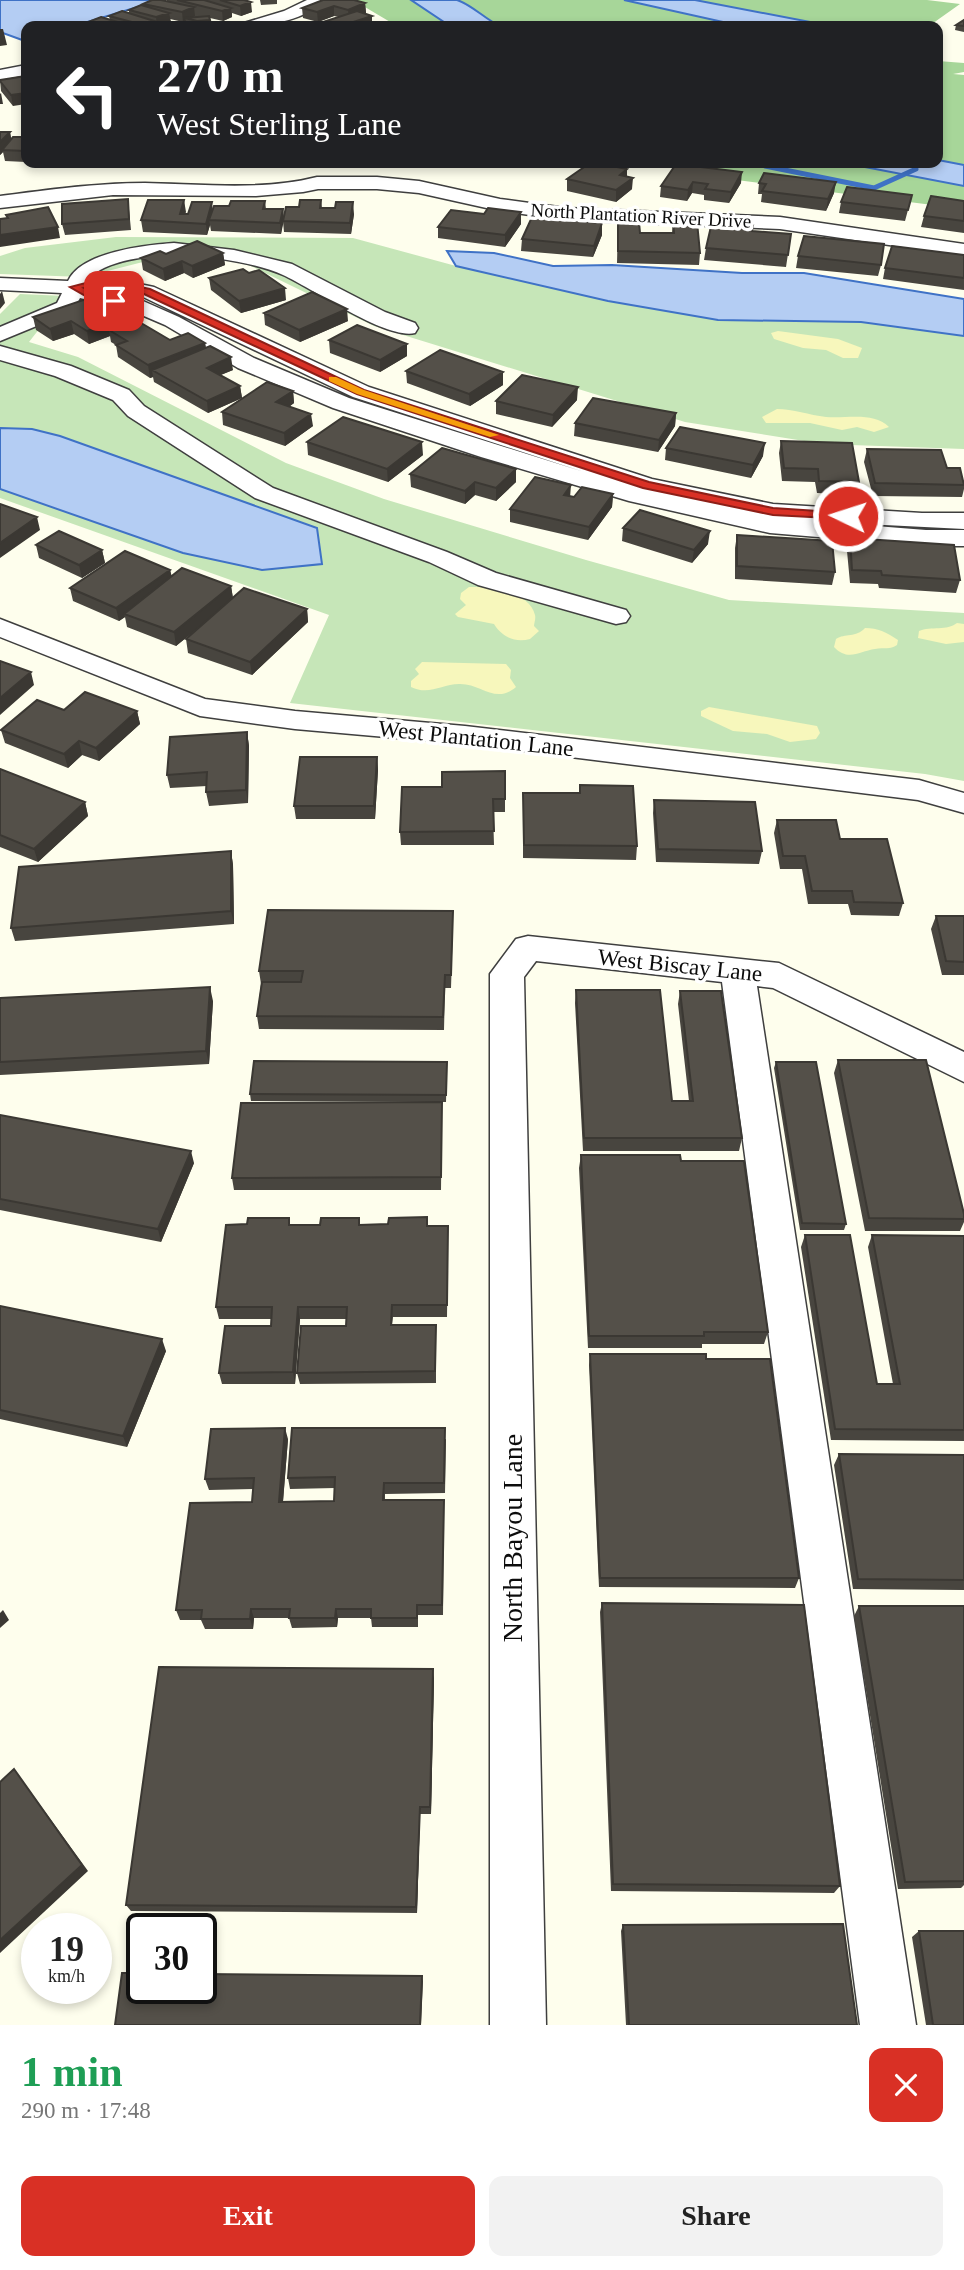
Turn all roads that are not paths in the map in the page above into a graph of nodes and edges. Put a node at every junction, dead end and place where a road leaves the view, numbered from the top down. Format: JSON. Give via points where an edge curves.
{"nodes":[{"id":1,"x":318,"y":0,"type":"edge"},
{"id":2,"x":269,"y":21,"type":"edge"},
{"id":3,"x":21,"y":71,"type":"edge"},
{"id":4,"x":0,"y":75,"type":"edge"},
{"id":5,"x":339,"y":168,"type":"edge"},
{"id":6,"x":317,"y":183,"type":"junction"},
{"id":7,"x":338,"y":183,"type":"junction"},
{"id":8,"x":0,"y":189,"type":"edge"},
{"id":9,"x":0,"y":202,"type":"edge"},
{"id":10,"x":964,"y":250,"type":"edge"},
{"id":11,"x":0,"y":284,"type":"edge"},
{"id":12,"x":75,"y":287,"type":"junction"},
{"id":13,"x":407,"y":328,"type":"dead end"},
{"id":14,"x":0,"y":335,"type":"edge"},
{"id":15,"x":0,"y":353,"type":"edge"},
{"id":16,"x":964,"y":521,"type":"edge"},
{"id":17,"x":964,"y":538,"type":"edge"},
{"id":18,"x":616,"y":616,"type":"dead end"},
{"id":19,"x":0,"y":626,"type":"edge"},
{"id":20,"x":964,"y":803,"type":"edge"},
{"id":21,"x":738,"y":972,"type":"junction"},
{"id":22,"x":508,"y":1052,"type":"joint"},
{"id":23,"x":964,"y":1068,"type":"edge"},
{"id":24,"x":518,"y":2025,"type":"edge"},
{"id":25,"x":888,"y":2025,"type":"edge"}],
"edges":[{"from":1,"to":2,"type":"street"},
{"from":3,"to":4,"type":"street"},
{"from":5,"to":7,"type":"street"},
{"from":6,"to":7,"type":"street","name":"North Plantation River Drive"},
{"from":6,"to":8,"type":"street","name":"North Plantation River Drive","via":[[308,176],[177,175],[94,178]]},
{"from":6,"to":9,"type":"street","name":"North Plantation River Drive","via":[[273,189],[126,188]]},
{"from":7,"to":10,"type":"street","name":"North Plantation River Drive","via":[[419,187],[566,214],[780,223]]},
{"from":11,"to":12,"type":"street"},
{"from":12,"to":13,"type":"street","via":[[82,272],[109,260],[144,251],[188,248],[289,270],[384,322]]},
{"from":12,"to":14,"type":"street","via":[[66,307]]},
{"from":12,"to":16,"type":"street","via":[[101,282],[147,291],[361,392],[647,485],[773,511]]},
{"from":12,"to":17,"type":"street","via":[[173,321],[246,363],[341,403],[638,496],[770,524]]},
{"from":15,"to":18,"type":"street","via":[[64,371],[121,395],[136,411],[264,493],[438,556],[487,579]]},
{"from":19,"to":20,"type":"street","name":"West Plantation Lane","via":[[200,707],[919,790]]},
{"from":21,"to":22,"type":"street","name":"West Biscay Lane","via":[[528,948],[508,974]]},
{"from":21,"to":23,"type":"street","name":"West Biscay Lane","via":[[779,976]]},
{"from":21,"to":25,"type":"street"},
{"from":22,"to":24,"type":"street","name":"North Bayou Lane"}]}
